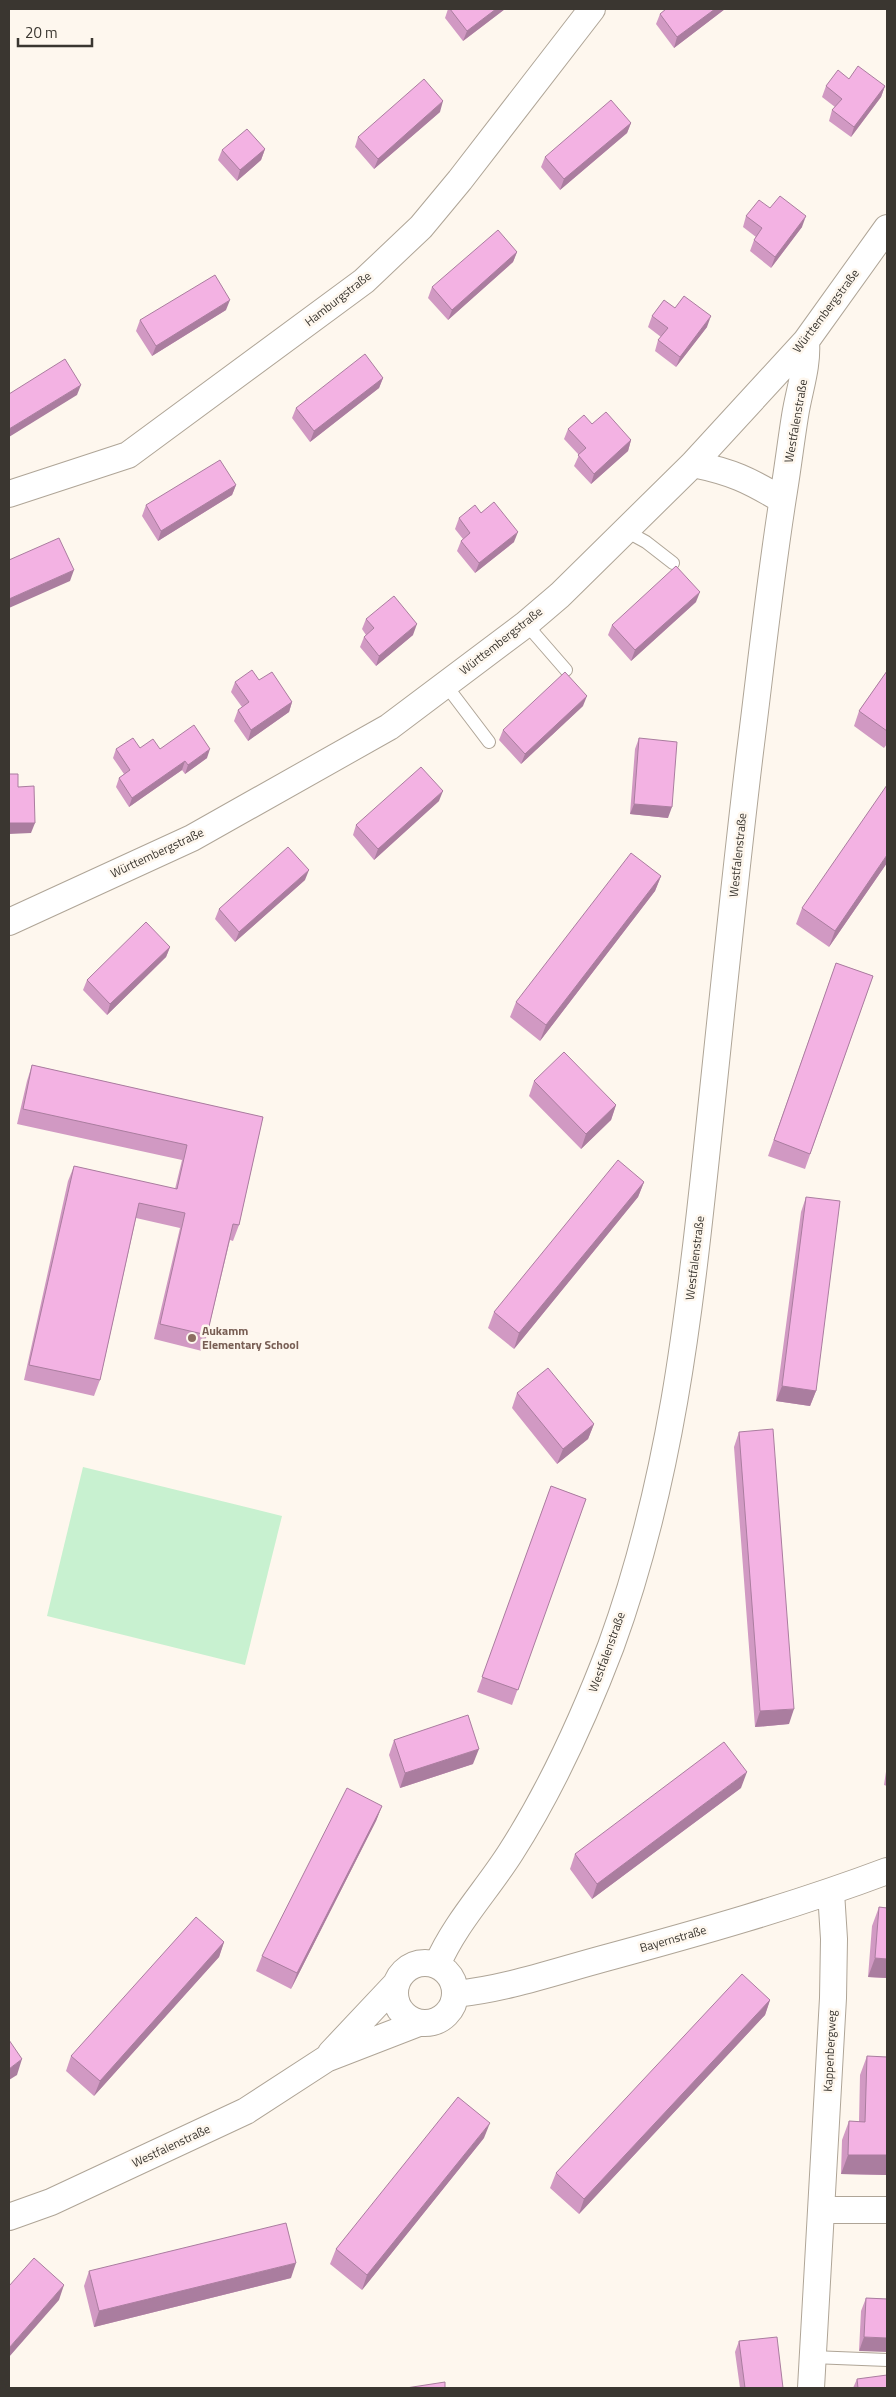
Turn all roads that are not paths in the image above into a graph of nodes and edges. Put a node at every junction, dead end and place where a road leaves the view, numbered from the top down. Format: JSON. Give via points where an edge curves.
{"nodes":[{"id":1,"x":592,"y":9,"type":"edge"},
{"id":2,"x":887,"y":228,"type":"edge"},
{"id":3,"x":806,"y":341,"type":"junction"},
{"id":4,"x":693,"y":464,"type":"junction"},
{"id":5,"x":9,"y":494,"type":"edge"},
{"id":6,"x":782,"y":500,"type":"junction"},
{"id":7,"x":626,"y":531,"type":"junction"},
{"id":8,"x":673,"y":563,"type":"dead end"},
{"id":9,"x":526,"y":624,"type":"junction"},
{"id":10,"x":566,"y":670,"type":"edge"},
{"id":11,"x":446,"y":684,"type":"junction"},
{"id":12,"x":489,"y":742,"type":"dead end"},
{"id":13,"x":9,"y":922,"type":"edge"},
{"id":14,"x":887,"y":1871,"type":"edge"},
{"id":15,"x":831,"y":1892,"type":"junction"},
{"id":16,"x":436,"y":1965,"type":"junction"},
{"id":17,"x":395,"y":1985,"type":"junction"},
{"id":18,"x":455,"y":1994,"type":"junction"},
{"id":19,"x":419,"y":2023,"type":"junction"},
{"id":20,"x":326,"y":2059,"type":"junction"},
{"id":21,"x":822,"y":2210,"type":"junction"},
{"id":22,"x":887,"y":2210,"type":"edge"},
{"id":23,"x":9,"y":2217,"type":"edge"},
{"id":24,"x":812,"y":2357,"type":"junction"},
{"id":25,"x":887,"y":2360,"type":"edge"},
{"id":26,"x":811,"y":2388,"type":"edge"}],
"edges":[{"from":1,"to":5,"type":"street","name":"Hamburgstraße","via":[[432,214],[364,281],[128,455]]},
{"from":2,"to":3,"type":"street","name":"Württembergstraße"},
{"from":3,"to":4,"type":"street","name":"Württembergstraße"},
{"from":3,"to":6,"type":"street","name":"Westfalenstraße","via":[[806,366]]},
{"from":4,"to":6,"type":"street","via":[[727,471]]},
{"from":4,"to":7,"type":"street","name":"Württembergstraße"},
{"from":6,"to":16,"type":"street","name":"Westfalenstraße","via":[[750,754],[692,1290],[668,1447],[649,1524],[610,1647],[581,1720],[554,1777],[511,1852],[453,1934]]},
{"from":7,"to":8,"type":"lane"},
{"from":7,"to":9,"type":"street","name":"Württembergstraße"},
{"from":9,"to":10,"type":"lane"},
{"from":9,"to":11,"type":"street","name":"Württembergstraße"},
{"from":11,"to":12,"type":"lane"},
{"from":11,"to":13,"type":"street","name":"Württembergstraße","via":[[389,727],[192,838]]},
{"from":14,"to":15,"type":"street","name":"Bayernstraße"},
{"from":15,"to":18,"type":"street","name":"Bayernstraße","via":[[548,1973],[477,1992]]},
{"from":15,"to":21,"type":"street","name":"Kappenbergweg","via":[[833,1998]]},
{"from":16,"to":17,"type":"street","via":[[426,1963],[407,1968]]},
{"from":16,"to":18,"type":"street","via":[[450,1977]]},
{"from":17,"to":19,"type":"street","via":[[397,2004],[402,2013]]},
{"from":17,"to":20,"type":"street","name":"Westfalenstraße"},
{"from":18,"to":19,"type":"street","via":[[453,2005],[443,2016],[429,2023]]},
{"from":19,"to":20,"type":"street","name":"Westfalenstraße"},
{"from":20,"to":23,"type":"street","name":"Westfalenstraße","via":[[246,2111],[51,2202]]},
{"from":21,"to":22,"type":"street"},
{"from":21,"to":24,"type":"street","name":"Kappenbergweg"},
{"from":24,"to":25,"type":"lane"},
{"from":24,"to":26,"type":"street","name":"Kappenbergweg"}]}
